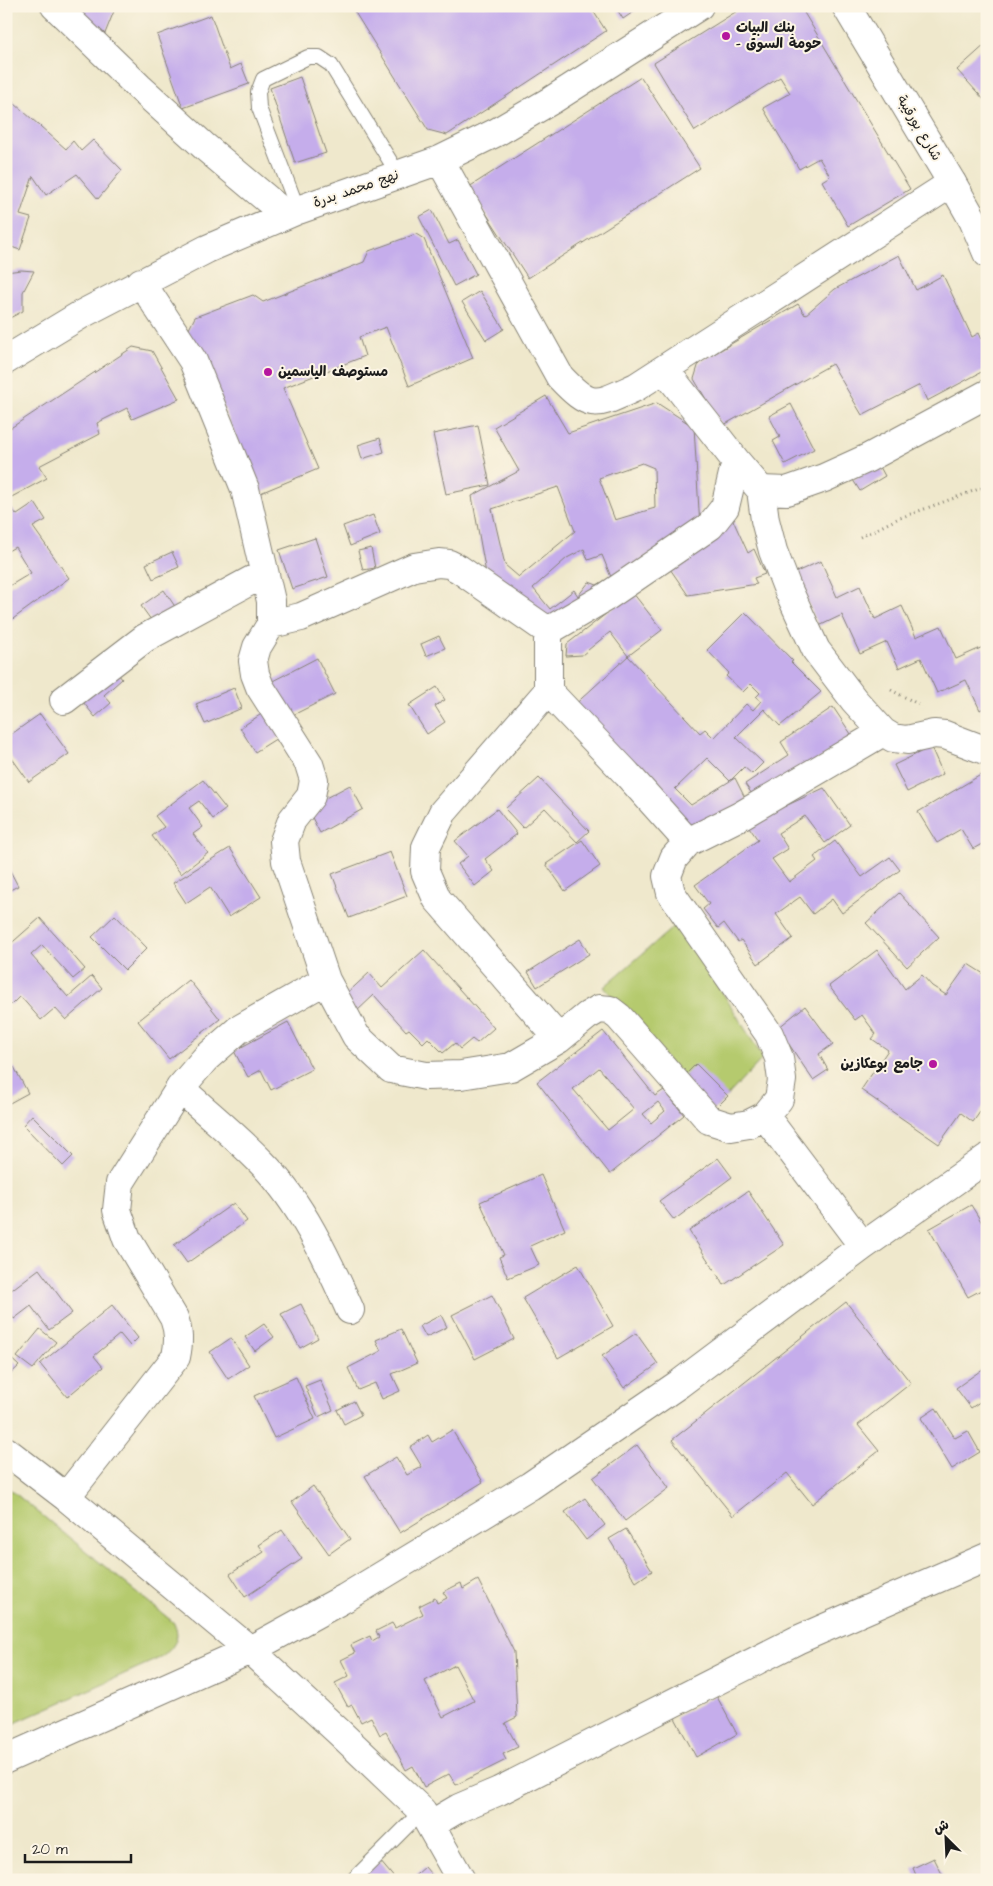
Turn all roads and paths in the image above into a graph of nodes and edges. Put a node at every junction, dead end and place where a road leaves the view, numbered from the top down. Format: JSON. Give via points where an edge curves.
{"nodes":[{"id":1,"x":55,"y":6,"type":"edge"},
{"id":2,"x":698,"y":6,"type":"edge"},
{"id":3,"x":846,"y":6,"type":"edge"},
{"id":4,"x":440,"y":160,"type":"junction"},
{"id":5,"x":398,"y":174,"type":"junction"},
{"id":6,"x":952,"y":183,"type":"junction"},
{"id":7,"x":292,"y":212,"type":"junction"},
{"id":8,"x":987,"y":253,"type":"edge"},
{"id":9,"x":141,"y":282,"type":"junction"},
{"id":10,"x":6,"y":360,"type":"edge"},
{"id":11,"x":664,"y":369,"type":"junction"},
{"id":12,"x":987,"y":394,"type":"edge"},
{"id":13,"x":736,"y":461,"type":"junction"},
{"id":14,"x":987,"y":486,"type":"edge"},
{"id":15,"x":761,"y":490,"type":"junction"},
{"id":16,"x":860,"y":537,"type":"dead end"},
{"id":17,"x":264,"y":574,"type":"junction"},
{"id":18,"x":271,"y":624,"type":"junction"},
{"id":19,"x":548,"y":632,"type":"junction"},
{"id":20,"x":548,"y":691,"type":"junction"},
{"id":21,"x":64,"y":700,"type":"dead end"},
{"id":22,"x":883,"y":732,"type":"junction"},
{"id":23,"x":987,"y":751,"type":"edge"},
{"id":24,"x":688,"y":842,"type":"junction"},
{"id":25,"x":326,"y":980,"type":"junction"},
{"id":26,"x":559,"y":1039,"type":"junction"},
{"id":27,"x":180,"y":1088,"type":"junction"},
{"id":28,"x":765,"y":1116,"type":"junction"},
{"id":29,"x":987,"y":1158,"type":"edge"},
{"id":30,"x":863,"y":1246,"type":"junction"},
{"id":31,"x":350,"y":1310,"type":"dead end"},
{"id":32,"x":6,"y":1451,"type":"edge"},
{"id":33,"x":66,"y":1497,"type":"junction"},
{"id":34,"x":987,"y":1557,"type":"edge"},
{"id":35,"x":250,"y":1650,"type":"junction"},
{"id":36,"x":6,"y":1759,"type":"edge"},
{"id":37,"x":426,"y":1818,"type":"junction"},
{"id":38,"x":352,"y":1880,"type":"edge"},
{"id":39,"x":461,"y":1880,"type":"edge"}],
"edges":[{"from":1,"to":7,"type":"street","via":[[206,147]]},
{"from":2,"to":4,"type":"street","name":"نهج محمد بدرة","via":[[544,104]]},
{"from":3,"to":6,"type":"street","name":"شارع بورقيبة"},
{"from":4,"to":5,"type":"street","name":"نهج محمد بدرة"},
{"from":4,"to":11,"type":"street","via":[[560,377],[578,396],[604,402]]},
{"from":5,"to":7,"type":"street","name":"نهج محمد بدرة"},
{"from":5,"to":7,"type":"lane","via":[[331,65],[319,57],[308,57],[263,79],[258,92],[259,108]]},
{"from":6,"to":8,"type":"street","name":"شارع بورقيبة"},
{"from":6,"to":11,"type":"street"},
{"from":7,"to":9,"type":"street","name":"نهج محمد بدرة"},
{"from":9,"to":10,"type":"street","name":"نهج محمد بدرة"},
{"from":9,"to":17,"type":"street","via":[[193,361],[245,489]]},
{"from":11,"to":13,"type":"street"},
{"from":12,"to":15,"type":"street","via":[[824,478],[787,491]]},
{"from":13,"to":15,"type":"street"},
{"from":13,"to":19,"type":"street","via":[[725,507],[710,526]]},
{"from":14,"to":16,"type":"path","via":[[898,519]]},
{"from":15,"to":22,"type":"street","via":[[764,520],[773,551],[816,650]]},
{"from":17,"to":18,"type":"street","via":[[271,601]]},
{"from":17,"to":21,"type":"street","via":[[145,638]]},
{"from":18,"to":19,"type":"street","via":[[301,617],[414,567],[440,562],[459,569]]},
{"from":18,"to":25,"type":"street","via":[[257,647],[253,661],[255,674],[309,764],[314,780],[311,796],[292,820],[284,841],[286,861]]},
{"from":19,"to":20,"type":"street"},
{"from":20,"to":24,"type":"street"},
{"from":20,"to":26,"type":"street","via":[[443,812],[426,847],[425,871],[437,899]]},
{"from":22,"to":23,"type":"street","via":[[900,740],[945,735]]},
{"from":22,"to":24,"type":"street","via":[[740,816]]},
{"from":24,"to":28,"type":"street","via":[[674,858],[667,876],[671,893],[763,1026],[779,1058],[782,1080],[779,1099]]},
{"from":25,"to":26,"type":"street","via":[[356,1036],[391,1069],[434,1076],[511,1067]]},
{"from":25,"to":27,"type":"street","via":[[238,1030],[205,1059]]},
{"from":26,"to":28,"type":"street","via":[[599,1009],[610,1010],[709,1120],[731,1128]]},
{"from":27,"to":31,"type":"street","via":[[263,1164],[294,1204],[327,1258]]},
{"from":27,"to":33,"type":"street","via":[[120,1183],[118,1210],[128,1239],[174,1318],[179,1343],[176,1357]]},
{"from":28,"to":30,"type":"street"},
{"from":29,"to":30,"type":"street"},
{"from":30,"to":35,"type":"street","via":[[679,1384],[530,1486],[345,1598]]},
{"from":32,"to":33,"type":"street"},
{"from":33,"to":35,"type":"street"},
{"from":34,"to":37,"type":"street","via":[[797,1640],[499,1791]]},
{"from":35,"to":36,"type":"street"},
{"from":35,"to":37,"type":"street"},
{"from":37,"to":38,"type":"lane"},
{"from":37,"to":39,"type":"street"}]}
